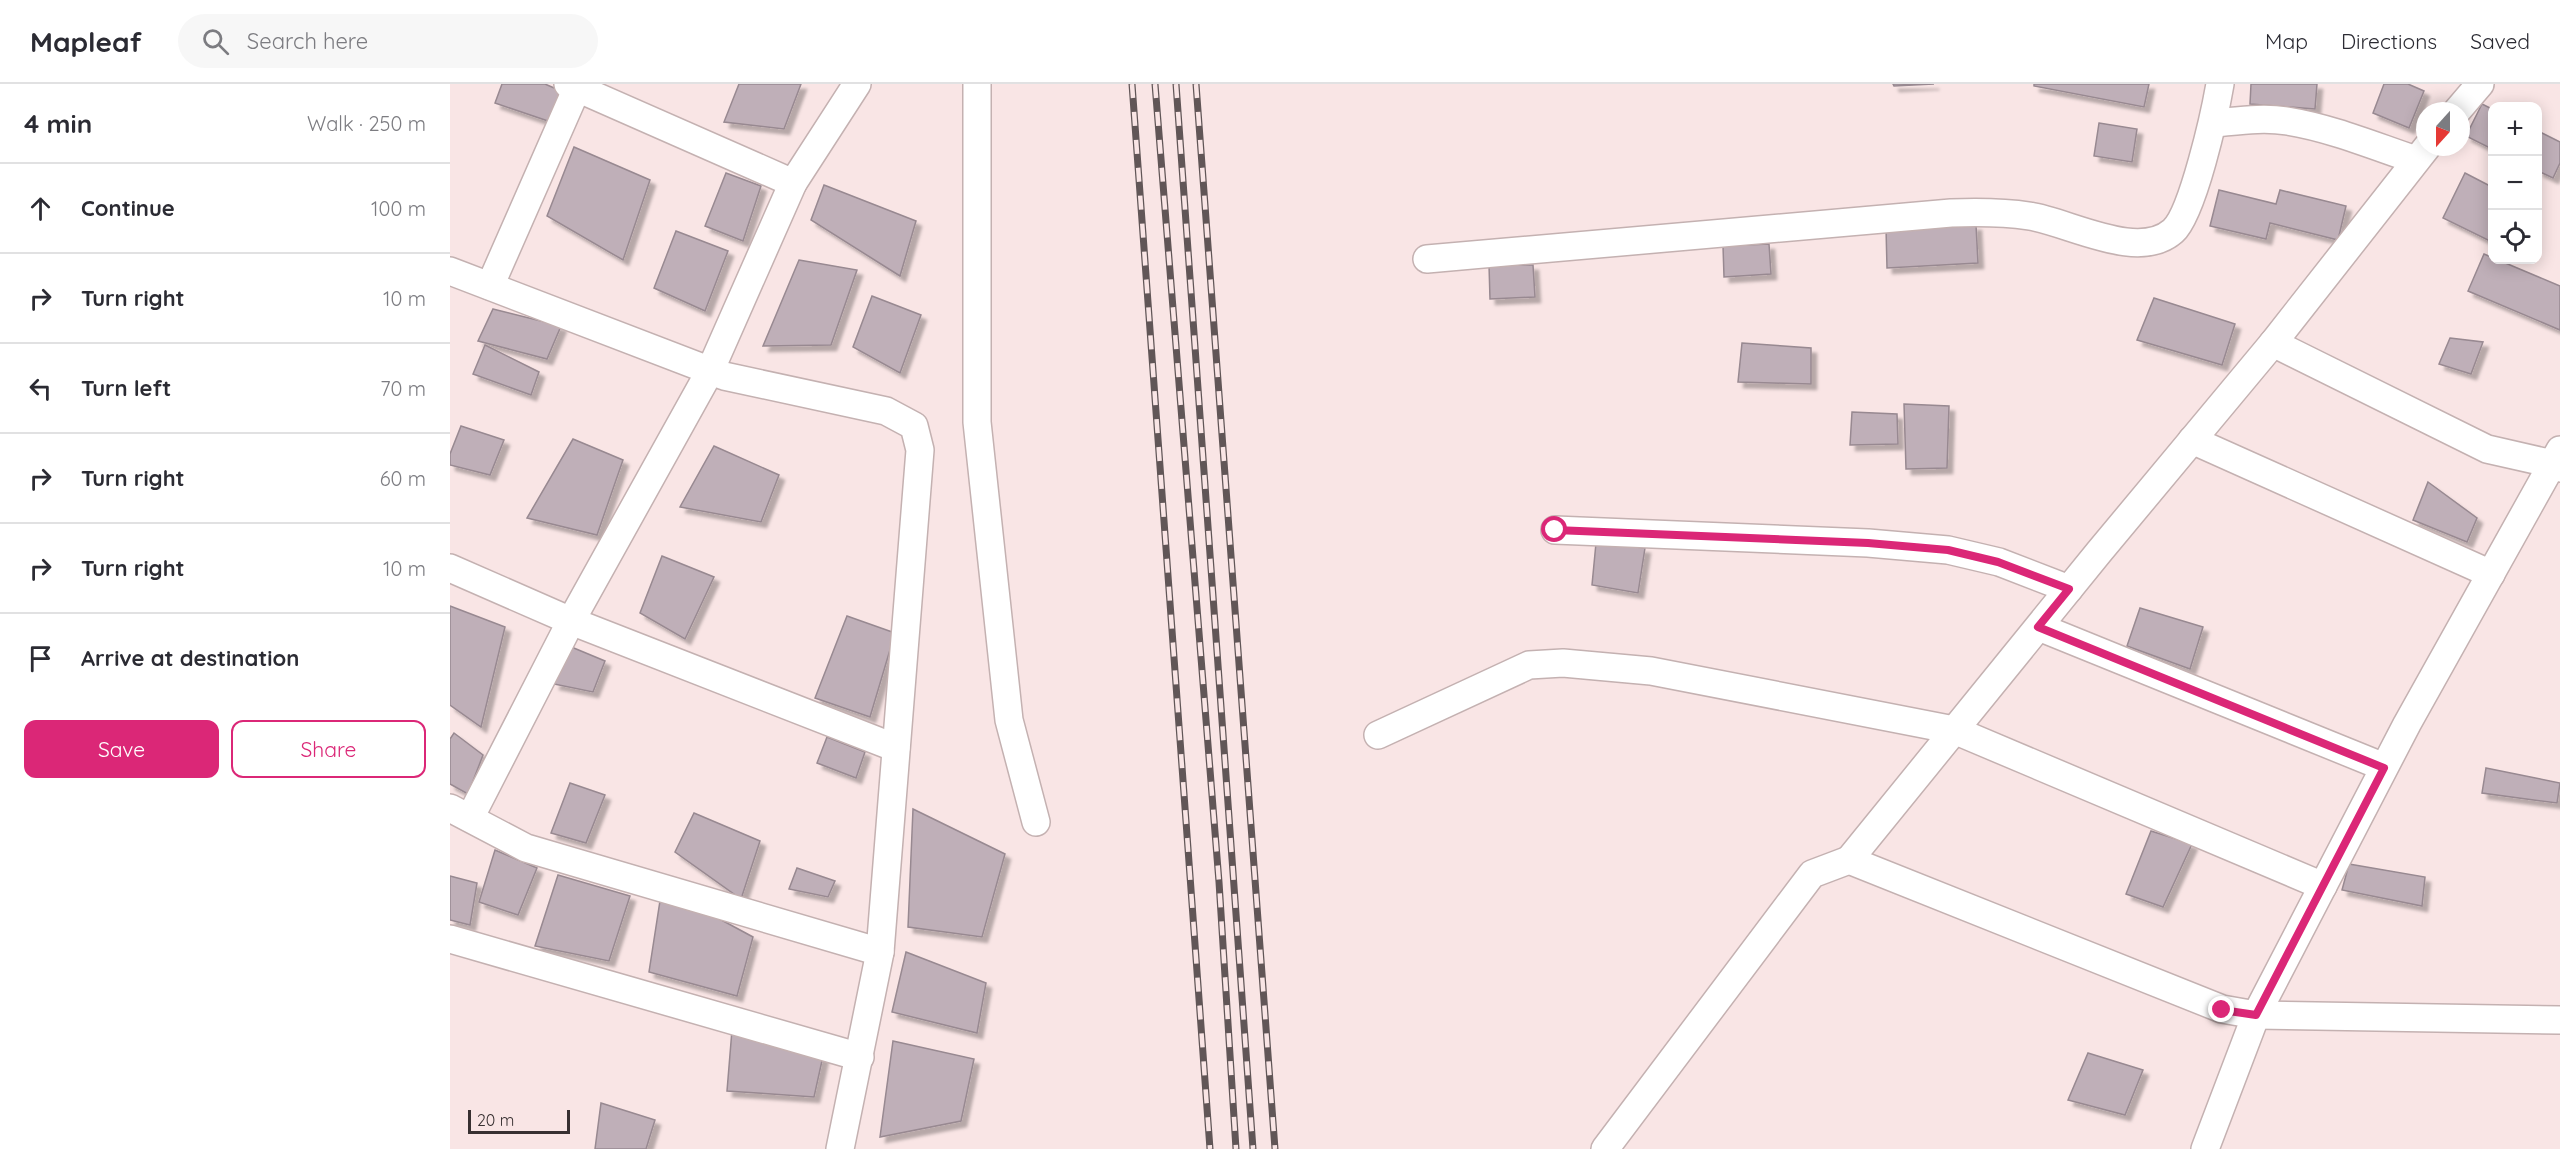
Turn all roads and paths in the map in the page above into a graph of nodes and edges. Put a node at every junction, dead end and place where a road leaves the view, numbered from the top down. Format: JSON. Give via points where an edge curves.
{"nodes":[{"id":1,"x":857,"y":84,"type":"edge"},
{"id":2,"x":977,"y":84,"type":"edge"},
{"id":3,"x":2220,"y":84,"type":"edge"},
{"id":4,"x":2480,"y":84,"type":"edge"},
{"id":5,"x":572,"y":86,"type":"edge"},
{"id":6,"x":610,"y":92,"type":"edge"},
{"id":7,"x":2465,"y":102,"type":"edge"},
{"id":8,"x":2213,"y":123,"type":"junction"},
{"id":9,"x":2416,"y":152,"type":"edge"},
{"id":10,"x":2419,"y":156,"type":"edge"},
{"id":11,"x":794,"y":183,"type":"junction"},
{"id":12,"x":1427,"y":259,"type":"dead end"},
{"id":13,"x":450,"y":271,"type":"edge"},
{"id":14,"x":490,"y":286,"type":"junction"},
{"id":15,"x":2273,"y":343,"type":"junction"},
{"id":16,"x":710,"y":371,"type":"junction"},
{"id":17,"x":2192,"y":440,"type":"junction"},
{"id":18,"x":2558,"y":461,"type":"edge"},
{"id":19,"x":1555,"y":530,"type":"dead end"},
{"id":20,"x":450,"y":568,"type":"edge"},
{"id":21,"x":2491,"y":574,"type":"junction"},
{"id":22,"x":2069,"y":589,"type":"junction"},
{"id":23,"x":571,"y":621,"type":"junction"},
{"id":24,"x":2038,"y":627,"type":"junction"},
{"id":25,"x":1954,"y":730,"type":"junction"},
{"id":26,"x":1378,"y":735,"type":"dead end"},
{"id":27,"x":896,"y":748,"type":"junction"},
{"id":28,"x":2384,"y":768,"type":"junction"},
{"id":29,"x":460,"y":813,"type":"edge"},
{"id":30,"x":1036,"y":822,"type":"dead end"},
{"id":31,"x":1849,"y":860,"type":"junction"},
{"id":32,"x":2322,"y":886,"type":"junction"},
{"id":33,"x":450,"y":939,"type":"edge"},
{"id":34,"x":880,"y":952,"type":"junction"},
{"id":35,"x":2256,"y":1015,"type":"junction"},
{"id":36,"x":2560,"y":1020,"type":"edge"},
{"id":37,"x":860,"y":1057,"type":"junction"},
{"id":38,"x":840,"y":1149,"type":"edge"},
{"id":39,"x":1605,"y":1149,"type":"edge"},
{"id":40,"x":2205,"y":1149,"type":"edge"}],
"edges":[{"from":1,"to":11,"type":"street"},
{"from":2,"to":30,"type":"street","via":[[977,422],[1009,720]]},
{"from":3,"to":8,"type":"street"},
{"from":4,"to":7,"type":"street"},
{"from":5,"to":6,"type":"street"},
{"from":5,"to":14,"type":"street"},
{"from":6,"to":11,"type":"street"},
{"from":8,"to":9,"type":"street","via":[[2285,121]]},
{"from":8,"to":12,"type":"street","via":[[2184,216],[2173,231],[2154,242],[2128,243],[2031,216],[1993,212]]},
{"from":10,"to":15,"type":"street"},
{"from":11,"to":16,"type":"street"},
{"from":13,"to":14,"type":"street"},
{"from":14,"to":16,"type":"street"},
{"from":15,"to":17,"type":"street"},
{"from":15,"to":18,"type":"street","via":[[2487,449]]},
{"from":16,"to":23,"type":"street"},
{"from":16,"to":27,"type":"street","via":[[886,411],[914,426],[920,450]]},
{"from":17,"to":21,"type":"street"},
{"from":17,"to":22,"type":"street"},
{"from":18,"to":21,"type":"street"},
{"from":19,"to":22,"type":"street","via":[[1948,550],[1998,562]]},
{"from":20,"to":23,"type":"street"},
{"from":21,"to":28,"type":"street"},
{"from":22,"to":24,"type":"street"},
{"from":23,"to":27,"type":"street"},
{"from":23,"to":29,"type":"street"},
{"from":24,"to":25,"type":"street"},
{"from":24,"to":28,"type":"street"},
{"from":25,"to":26,"type":"street","via":[[1651,671],[1563,663],[1529,665]]},
{"from":25,"to":31,"type":"street"},
{"from":25,"to":32,"type":"street"},
{"from":27,"to":34,"type":"street"},
{"from":28,"to":32,"type":"street"},
{"from":29,"to":34,"type":"street","via":[[526,848]]},
{"from":31,"to":35,"type":"street","via":[[2222,1010]]},
{"from":31,"to":39,"type":"street","via":[[1812,874]]},
{"from":32,"to":35,"type":"street"},
{"from":33,"to":37,"type":"street"},
{"from":34,"to":37,"type":"street"},
{"from":35,"to":36,"type":"street"},
{"from":35,"to":40,"type":"street"},
{"from":37,"to":38,"type":"street"}]}
